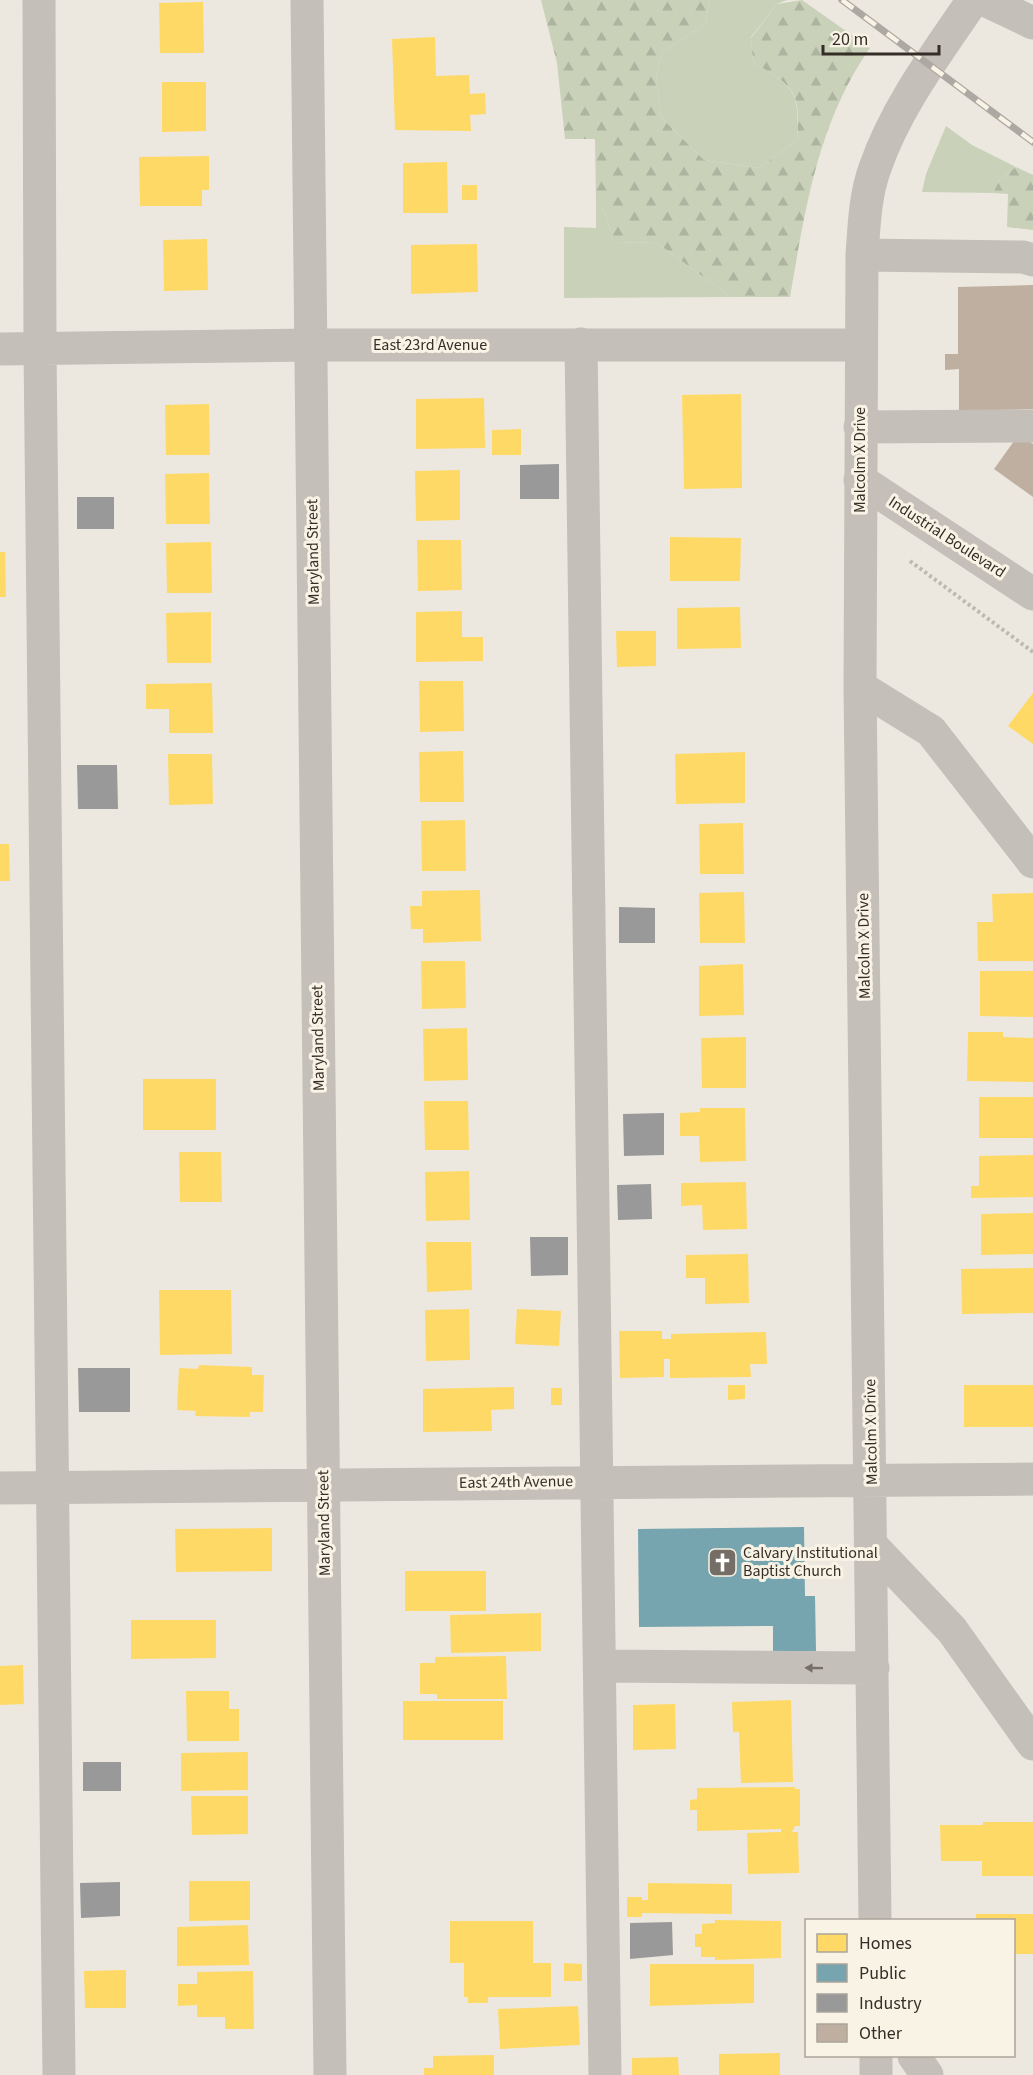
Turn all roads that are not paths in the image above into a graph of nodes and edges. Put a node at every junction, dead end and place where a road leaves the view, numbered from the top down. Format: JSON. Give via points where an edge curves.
{"nodes":[{"id":1,"x":39,"y":0,"type":"edge"},
{"id":2,"x":307,"y":0,"type":"edge"},
{"id":3,"x":973,"y":0,"type":"edge"},
{"id":4,"x":985,"y":0,"type":"edge"},
{"id":5,"x":1033,"y":23,"type":"edge"},
{"id":6,"x":862,"y":255,"type":"junction"},
{"id":7,"x":1033,"y":260,"type":"edge"},
{"id":8,"x":581,"y":344,"type":"junction"},
{"id":9,"x":311,"y":345,"type":"junction"},
{"id":10,"x":860,"y":345,"type":"junction"},
{"id":11,"x":40,"y":348,"type":"junction"},
{"id":12,"x":0,"y":349,"type":"edge"},
{"id":13,"x":1033,"y":426,"type":"edge"},
{"id":14,"x":860,"y":427,"type":"junction"},
{"id":15,"x":860,"y":480,"type":"junction"},
{"id":16,"x":1033,"y":594,"type":"edge"},
{"id":17,"x":860,"y":687,"type":"junction"},
{"id":18,"x":1033,"y":862,"type":"edge"},
{"id":19,"x":872,"y":1479,"type":"junction"},
{"id":20,"x":1033,"y":1479,"type":"edge"},
{"id":21,"x":599,"y":1481,"type":"junction"},
{"id":22,"x":323,"y":1485,"type":"junction"},
{"id":23,"x":0,"y":1488,"type":"edge"},
{"id":24,"x":51,"y":1488,"type":"junction"},
{"id":25,"x":872,"y":1546,"type":"junction"},
{"id":26,"x":601,"y":1666,"type":"junction"},
{"id":27,"x":873,"y":1668,"type":"junction"},
{"id":28,"x":1033,"y":1744,"type":"edge"},
{"id":29,"x":875,"y":1919,"type":"edge"},
{"id":30,"x":876,"y":2057,"type":"edge"},
{"id":31,"x":915,"y":2057,"type":"edge"},
{"id":32,"x":59,"y":2075,"type":"edge"},
{"id":33,"x":330,"y":2075,"type":"edge"},
{"id":34,"x":605,"y":2075,"type":"edge"},
{"id":35,"x":876,"y":2075,"type":"edge"},
{"id":36,"x":927,"y":2075,"type":"edge"}],
"edges":[{"from":1,"to":11,"type":"street"},
{"from":2,"to":9,"type":"street","name":"Maryland Street"},
{"from":3,"to":6,"type":"street","name":"Malcolm X Drive","via":[[913,90],[884,146],[868,195]]},
{"from":4,"to":5,"type":"street"},
{"from":6,"to":7,"type":"street"},
{"from":6,"to":10,"type":"street","name":"Malcolm X Drive"},
{"from":8,"to":9,"type":"street","name":"East 23rd Avenue"},
{"from":8,"to":10,"type":"street","name":"East 23rd Avenue"},
{"from":8,"to":21,"type":"street"},
{"from":9,"to":11,"type":"street","name":"East 23rd Avenue"},
{"from":9,"to":22,"type":"street","name":"Maryland Street"},
{"from":10,"to":14,"type":"street","name":"Malcolm X Drive"},
{"from":11,"to":12,"type":"street","name":"East 23rd Avenue"},
{"from":11,"to":24,"type":"street"},
{"from":13,"to":14,"type":"street"},
{"from":14,"to":15,"type":"street","name":"Malcolm X Drive"},
{"from":15,"to":16,"type":"street","name":"Industrial Boulevard"},
{"from":15,"to":17,"type":"street","name":"Malcolm X Drive"},
{"from":17,"to":18,"type":"street","via":[[931,731]]},
{"from":17,"to":19,"type":"street","name":"Malcolm X Drive"},
{"from":19,"to":20,"type":"street","name":"East 24th Avenue"},
{"from":19,"to":21,"type":"street","name":"East 24th Avenue"},
{"from":19,"to":25,"type":"street","name":"Malcolm X Drive"},
{"from":21,"to":22,"type":"street","name":"East 24th Avenue"},
{"from":21,"to":26,"type":"street"},
{"from":22,"to":24,"type":"street","name":"East 24th Avenue"},
{"from":22,"to":33,"type":"street","name":"Maryland Street"},
{"from":23,"to":24,"type":"street","name":"East 24th Avenue"},
{"from":24,"to":32,"type":"street"},
{"from":25,"to":27,"type":"street","name":"Malcolm X Drive"},
{"from":25,"to":28,"type":"street","via":[[952,1630]]},
{"from":27,"to":26,"type":"street","one_way":true},
{"from":26,"to":34,"type":"street"},
{"from":27,"to":29,"type":"street","name":"Malcolm X Drive"},
{"from":30,"to":35,"type":"street"},
{"from":31,"to":36,"type":"street"}]}
